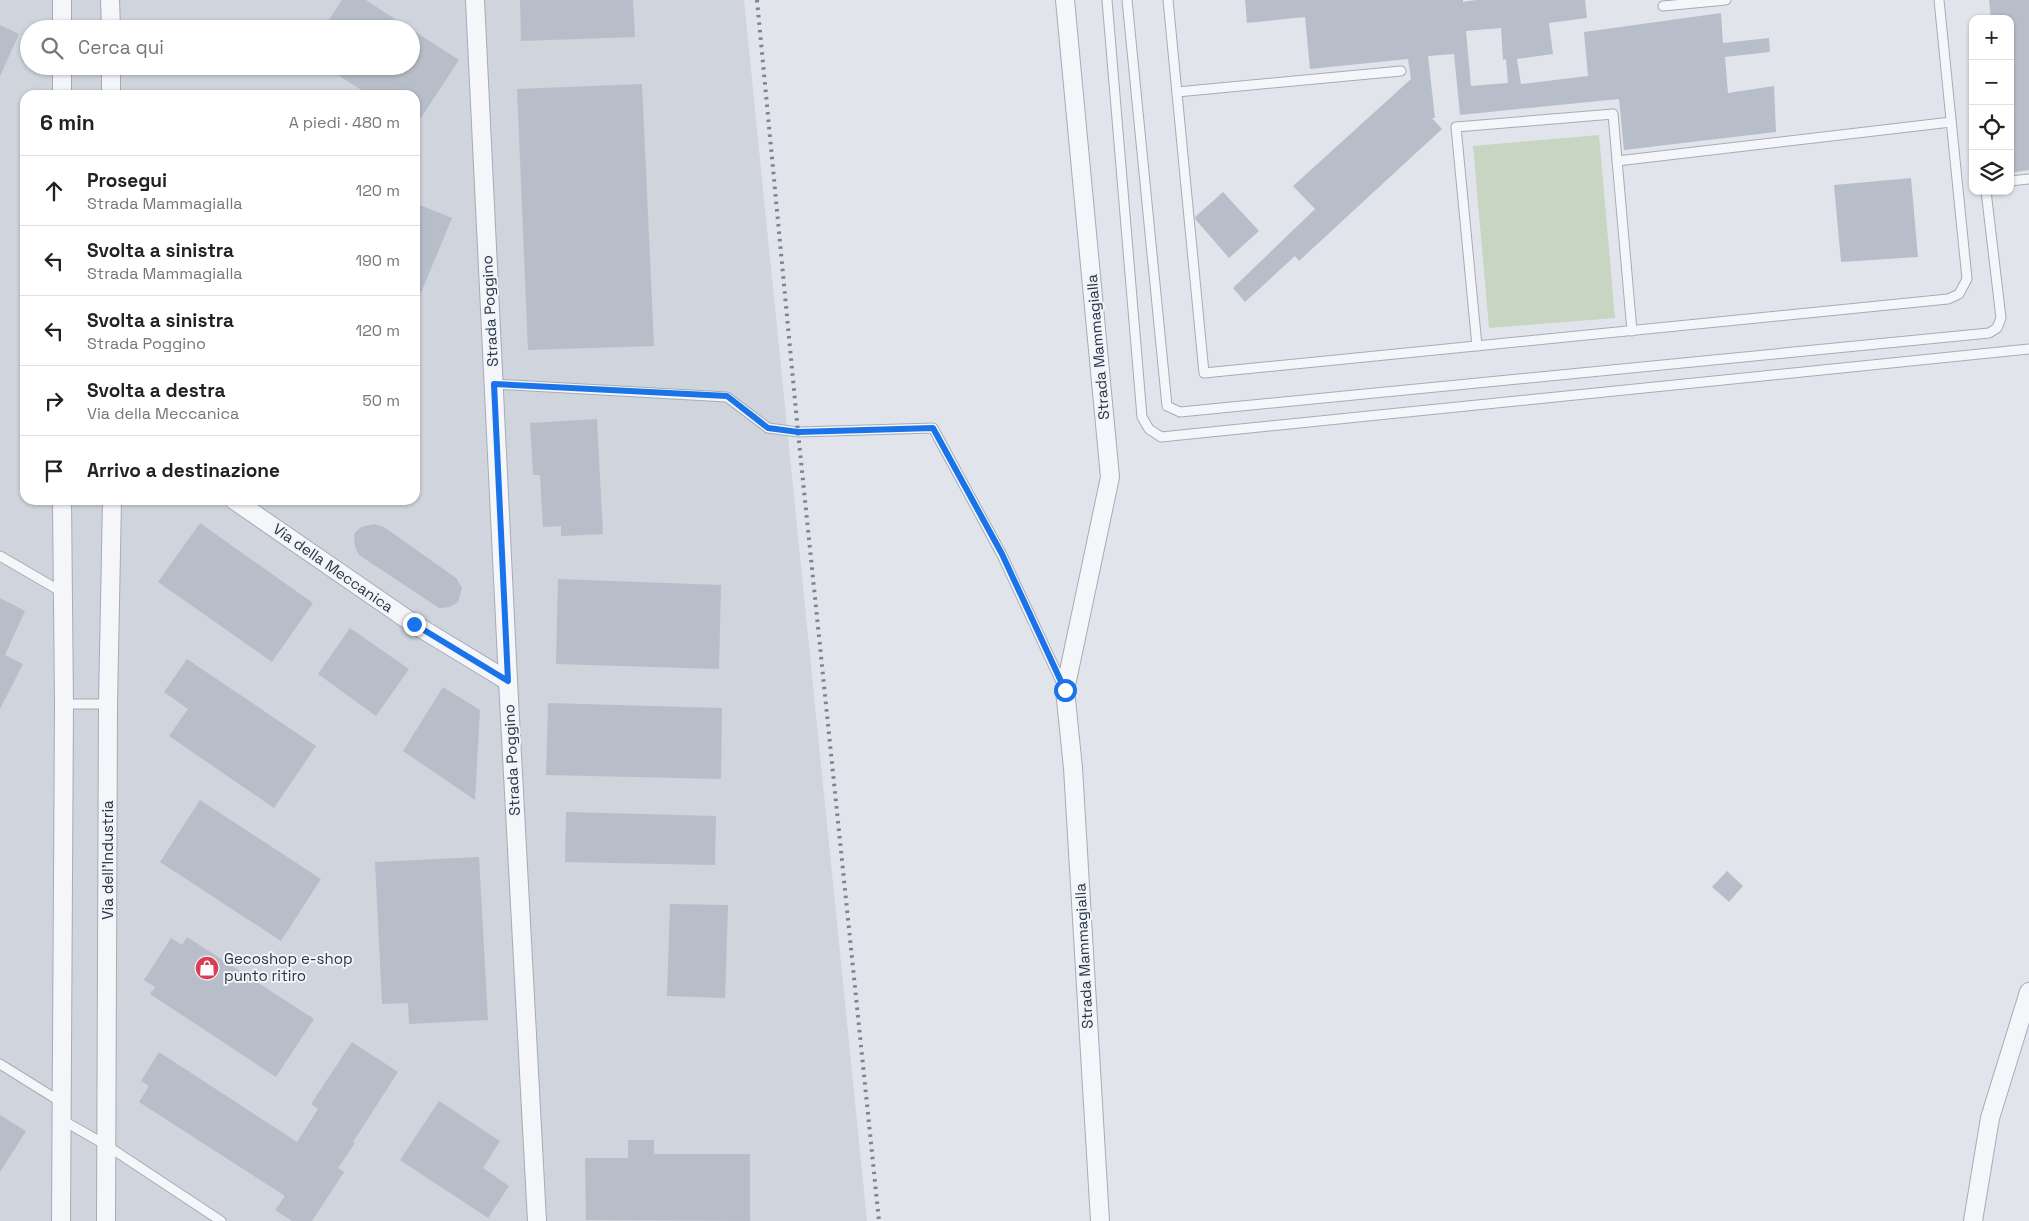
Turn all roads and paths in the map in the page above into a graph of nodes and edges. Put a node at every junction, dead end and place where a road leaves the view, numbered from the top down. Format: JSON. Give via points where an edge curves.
{"nodes":[{"id":1,"x":62,"y":0,"type":"edge"},
{"id":2,"x":110,"y":0,"type":"edge"},
{"id":3,"x":475,"y":0,"type":"edge"},
{"id":4,"x":1065,"y":0,"type":"edge"},
{"id":5,"x":1107,"y":0,"type":"edge"},
{"id":6,"x":1127,"y":0,"type":"edge"},
{"id":7,"x":1168,"y":0,"type":"edge"},
{"id":8,"x":1726,"y":0,"type":"edge"},
{"id":9,"x":1939,"y":0,"type":"edge"},
{"id":10,"x":1663,"y":6,"type":"dead end"},
{"id":11,"x":62,"y":20,"type":"edge"},
{"id":12,"x":110,"y":20,"type":"edge"},
{"id":13,"x":1401,"y":71,"type":"dead end"},
{"id":14,"x":62,"y":75,"type":"edge"},
{"id":15,"x":111,"y":75,"type":"edge"},
{"id":16,"x":62,"y":90,"type":"edge"},
{"id":17,"x":111,"y":90,"type":"edge"},
{"id":18,"x":1177,"y":92,"type":"junction"},
{"id":19,"x":1951,"y":122,"type":"junction"},
{"id":20,"x":1617,"y":160,"type":"junction"},
{"id":21,"x":2029,"y":179,"type":"edge"},
{"id":22,"x":2014,"y":180,"type":"edge"},
{"id":23,"x":1986,"y":195,"type":"edge"},
{"id":24,"x":1632,"y":330,"type":"junction"},
{"id":25,"x":1477,"y":346,"type":"junction"},
{"id":26,"x":2029,"y":349,"type":"edge"},
{"id":27,"x":494,"y":384,"type":"junction"},
{"id":28,"x":62,"y":505,"type":"edge"},
{"id":29,"x":112,"y":505,"type":"edge"},
{"id":30,"x":241,"y":505,"type":"edge"},
{"id":31,"x":0,"y":556,"type":"edge"},
{"id":32,"x":62,"y":592,"type":"junction"},
{"id":33,"x":508,"y":681,"type":"junction"},
{"id":34,"x":1065,"y":690,"type":"junction"},
{"id":35,"x":64,"y":704,"type":"junction"},
{"id":36,"x":108,"y":704,"type":"junction"},
{"id":37,"x":2029,"y":992,"type":"edge"},
{"id":38,"x":0,"y":1064,"type":"edge"},
{"id":39,"x":62,"y":1102,"type":"junction"},
{"id":40,"x":62,"y":1120,"type":"junction"},
{"id":41,"x":106,"y":1145,"type":"junction"},
{"id":42,"x":61,"y":1221,"type":"edge"},
{"id":43,"x":106,"y":1221,"type":"edge"},
{"id":44,"x":221,"y":1221,"type":"edge"},
{"id":45,"x":536,"y":1221,"type":"edge"},
{"id":46,"x":1100,"y":1221,"type":"edge"},
{"id":47,"x":1973,"y":1221,"type":"edge"}],
"edges":[{"from":1,"to":11,"type":"street"},
{"from":2,"to":12,"type":"street"},
{"from":3,"to":27,"type":"street","name":"Strada Poggino"},
{"from":4,"to":34,"type":"street","name":"Strada Mammagialla","via":[[1110,477]]},
{"from":5,"to":26,"type":"lane","via":[[1142,417],[1149,430],[1161,437]]},
{"from":6,"to":23,"type":"lane","via":[[1167,406],[1180,412],[1989,333],[1997,328],[2001,318]]},
{"from":7,"to":18,"type":"lane"},
{"from":8,"to":10,"type":"lane"},
{"from":9,"to":19,"type":"lane"},
{"from":13,"to":18,"type":"lane"},
{"from":14,"to":16,"type":"street"},
{"from":15,"to":17,"type":"street"},
{"from":18,"to":25,"type":"lane","via":[[1204,373]]},
{"from":19,"to":20,"type":"lane"},
{"from":19,"to":24,"type":"lane","via":[[1967,279],[1959,294],[1948,299]]},
{"from":20,"to":24,"type":"lane"},
{"from":20,"to":25,"type":"lane","via":[[1613,114],[1456,127]]},
{"from":21,"to":22,"type":"lane"},
{"from":24,"to":25,"type":"lane"},
{"from":27,"to":33,"type":"street","name":"Strada Poggino"},
{"from":27,"to":34,"type":"lane","name":"Strada Mammagialla","via":[[727,396],[768,428],[798,432],[933,428],[1002,554]]},
{"from":28,"to":32,"type":"street"},
{"from":29,"to":36,"type":"street","name":"Via dell'Industria"},
{"from":30,"to":33,"type":"street","name":"Via della Meccanica","via":[[414,624]]},
{"from":31,"to":32,"type":"lane"},
{"from":32,"to":35,"type":"street"},
{"from":33,"to":45,"type":"street","name":"Strada Poggino"},
{"from":34,"to":46,"type":"street","name":"Strada Mammagialla","via":[[1073,768]]},
{"from":35,"to":36,"type":"lane"},
{"from":35,"to":39,"type":"street"},
{"from":36,"to":41,"type":"street","name":"Via dell'Industria"},
{"from":37,"to":47,"type":"street","via":[[1990,1118]]},
{"from":38,"to":39,"type":"lane"},
{"from":39,"to":40,"type":"street"},
{"from":40,"to":41,"type":"lane"},
{"from":40,"to":42,"type":"street"},
{"from":41,"to":43,"type":"street","name":"Via dell'Industria"},
{"from":41,"to":44,"type":"lane"}]}
